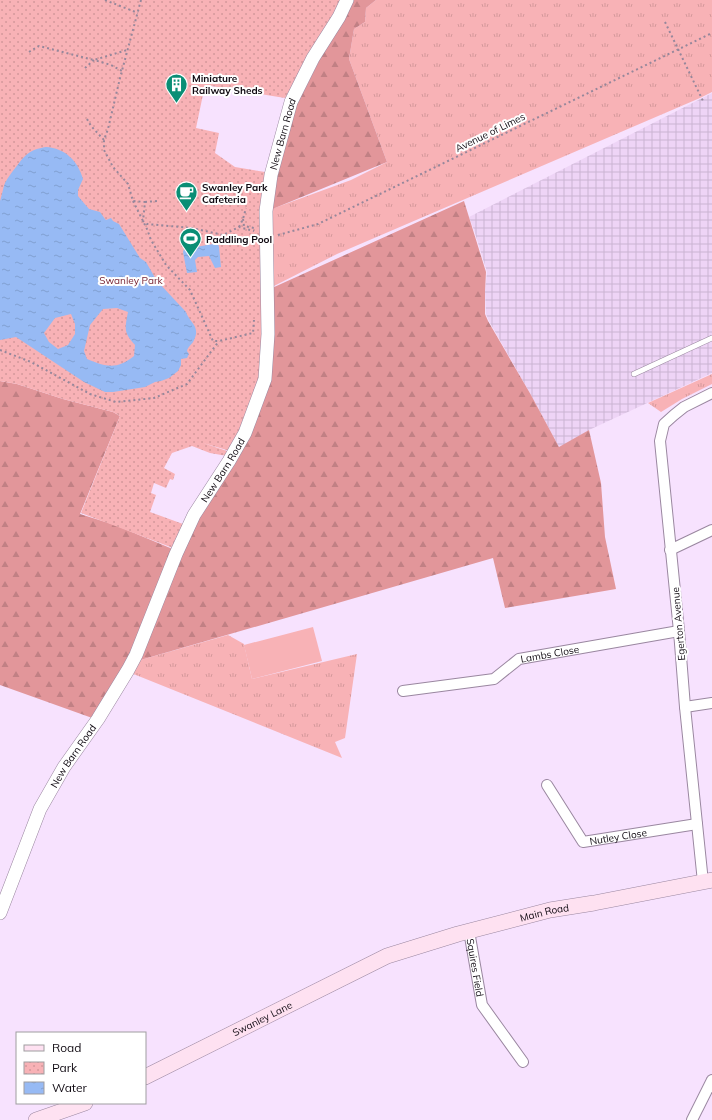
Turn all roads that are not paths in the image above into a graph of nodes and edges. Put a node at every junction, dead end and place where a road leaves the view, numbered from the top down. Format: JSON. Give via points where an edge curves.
{"nodes":[{"id":1,"x":347,"y":0,"type":"edge"},
{"id":2,"x":712,"y":338,"type":"edge"},
{"id":3,"x":634,"y":374,"type":"dead end"},
{"id":4,"x":712,"y":393,"type":"edge"},
{"id":5,"x":712,"y":530,"type":"edge"},
{"id":6,"x":670,"y":550,"type":"junction"},
{"id":7,"x":679,"y":631,"type":"junction"},
{"id":8,"x":403,"y":691,"type":"dead end"},
{"id":9,"x":712,"y":704,"type":"edge"},
{"id":10,"x":685,"y":707,"type":"junction"},
{"id":11,"x":548,"y":785,"type":"dead end"},
{"id":12,"x":696,"y":824,"type":"junction"},
{"id":13,"x":707,"y":881,"type":"edge"},
{"id":14,"x":0,"y":913,"type":"edge"},
{"id":15,"x":469,"y":931,"type":"junction"},
{"id":16,"x":380,"y":959,"type":"joint"},
{"id":17,"x":523,"y":1062,"type":"dead end"},
{"id":18,"x":146,"y":1076,"type":"edge"},
{"id":19,"x":712,"y":1080,"type":"edge"},
{"id":20,"x":82,"y":1104,"type":"edge"},
{"id":21,"x":36,"y":1120,"type":"edge"},
{"id":22,"x":692,"y":1120,"type":"edge"}],
"edges":[{"from":1,"to":14,"type":"street","name":"New Barn Road","via":[[290,102],[271,175],[266,212],[268,334],[265,379],[245,433],[194,515],[128,670],[64,767],[40,809]]},
{"from":2,"to":3,"type":"lane"},
{"from":4,"to":6,"type":"street","name":"Egerton Avenue","via":[[684,407],[664,424],[660,441]]},
{"from":5,"to":6,"type":"street"},
{"from":6,"to":7,"type":"street","name":"Egerton Avenue"},
{"from":7,"to":8,"type":"street","name":"Lambs Close","via":[[518,659],[494,679]]},
{"from":7,"to":10,"type":"street","name":"Egerton Avenue"},
{"from":9,"to":10,"type":"street"},
{"from":10,"to":12,"type":"street","name":"Egerton Avenue"},
{"from":11,"to":12,"type":"street","name":"Nutley Close","via":[[583,842]]},
{"from":12,"to":13,"type":"street","name":"Egerton Avenue"},
{"from":13,"to":15,"type":"main road","name":"Main Road","via":[[550,910]]},
{"from":15,"to":16,"type":"main road","name":"Main Road"},
{"from":15,"to":17,"type":"street","name":"Squires Field","via":[[482,1005]]},
{"from":16,"to":18,"type":"main road","name":"Swanley Lane"},
{"from":19,"to":22,"type":"street"},
{"from":20,"to":21,"type":"main road"}]}
